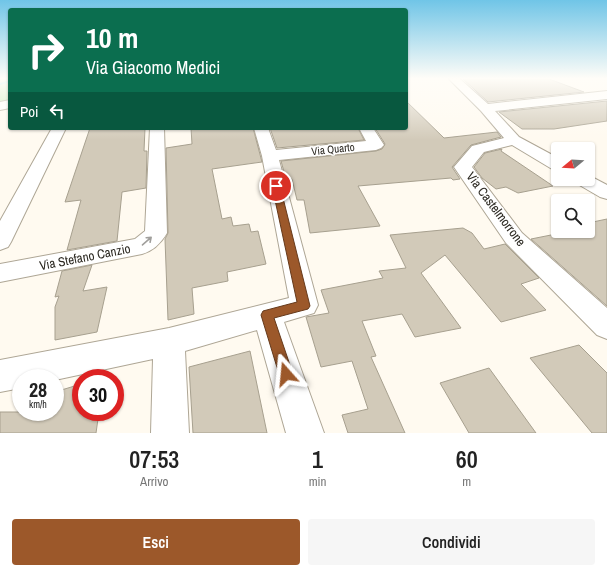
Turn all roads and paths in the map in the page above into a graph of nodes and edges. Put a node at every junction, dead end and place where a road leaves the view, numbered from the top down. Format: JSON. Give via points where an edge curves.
{"nodes":[{"id":1,"x":476,"y":99,"type":"edge"},
{"id":2,"x":568,"y":99,"type":"edge"},
{"id":3,"x":485,"y":108,"type":"junction"},
{"id":4,"x":58,"y":130,"type":"edge"},
{"id":5,"x":157,"y":130,"type":"edge"},
{"id":6,"x":262,"y":130,"type":"edge"},
{"id":7,"x":367,"y":130,"type":"edge"},
{"id":8,"x":514,"y":140,"type":"junction"},
{"id":9,"x":270,"y":156,"type":"junction"},
{"id":10,"x":551,"y":161,"type":"edge"},
{"id":11,"x":594,"y":186,"type":"edge"},
{"id":12,"x":607,"y":193,"type":"edge"},
{"id":13,"x":0,"y":242,"type":"edge"},
{"id":14,"x":0,"y":273,"type":"edge"},
{"id":15,"x":267,"y":315,"type":"junction"},
{"id":16,"x":607,"y":326,"type":"edge"},
{"id":17,"x":169,"y":342,"type":"junction"},
{"id":18,"x":0,"y":376,"type":"edge"},
{"id":19,"x":170,"y":433,"type":"edge"},
{"id":20,"x":305,"y":433,"type":"edge"}],
"edges":[{"from":1,"to":3,"type":"street"},
{"from":2,"to":3,"type":"street"},
{"from":3,"to":8,"type":"street"},
{"from":4,"to":13,"type":"street"},
{"from":14,"to":5,"type":"street","name":"Via Stefano Canzio","one_way":true,"via":[[142,246],[156,233]]},
{"from":6,"to":9,"type":"street"},
{"from":7,"to":9,"type":"street","name":"Via Quarto","via":[[376,145]]},
{"from":8,"to":10,"type":"street"},
{"from":8,"to":16,"type":"street","name":"Via Castelmorrone","via":[[478,149],[463,167],[514,238]]},
{"from":9,"to":15,"type":"street","via":[[304,306]]},
{"from":11,"to":12,"type":"street"},
{"from":15,"to":17,"type":"street"},
{"from":15,"to":20,"type":"street"},
{"from":17,"to":18,"type":"street"},
{"from":17,"to":19,"type":"street"}]}
